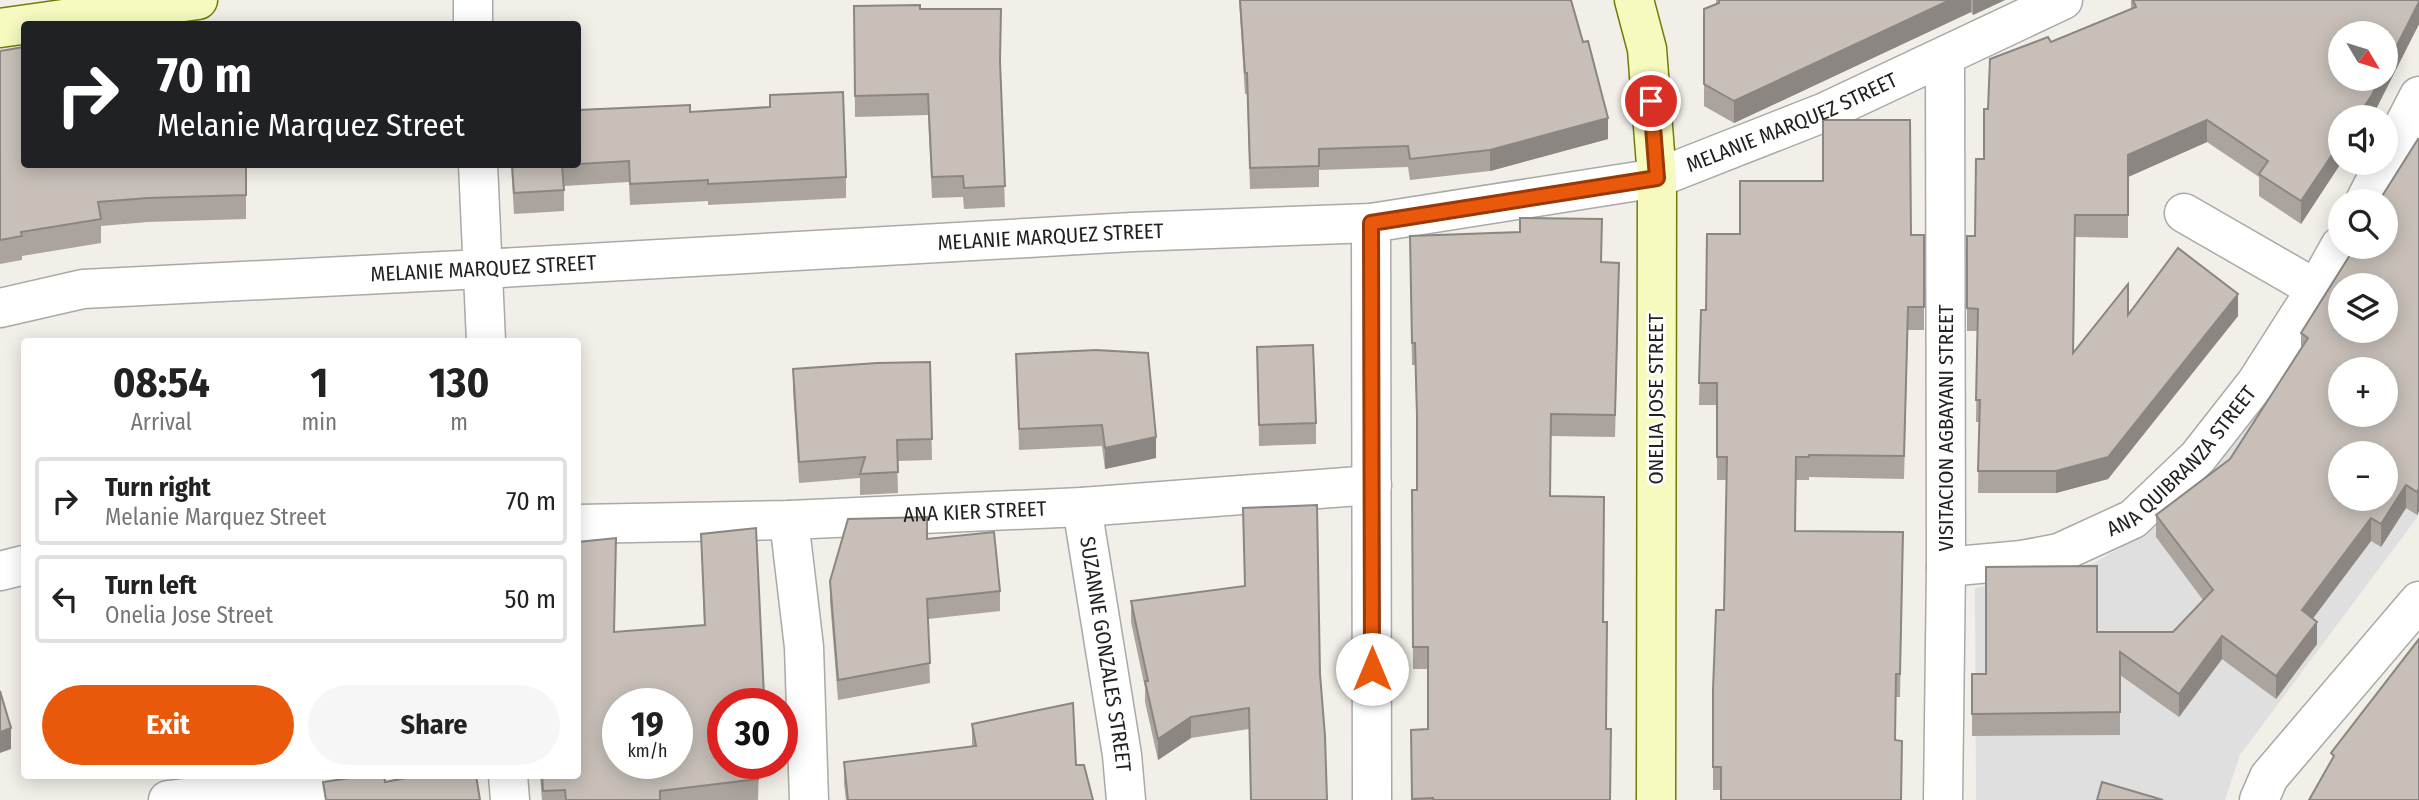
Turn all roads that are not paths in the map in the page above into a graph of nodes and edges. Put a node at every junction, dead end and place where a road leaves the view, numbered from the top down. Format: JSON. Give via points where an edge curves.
{"nodes":[{"id":1,"x":198,"y":0,"type":"edge"},
{"id":2,"x":473,"y":0,"type":"edge"},
{"id":3,"x":1634,"y":0,"type":"edge"},
{"id":4,"x":2063,"y":0,"type":"edge"},
{"id":5,"x":44,"y":21,"type":"edge"},
{"id":6,"x":473,"y":21,"type":"edge"},
{"id":7,"x":21,"y":24,"type":"edge"},
{"id":8,"x":0,"y":27,"type":"edge"},
{"id":9,"x":1945,"y":56,"type":"junction"},
{"id":10,"x":2419,"y":96,"type":"edge"},
{"id":11,"x":478,"y":168,"type":"edge"},
{"id":12,"x":1657,"y":178,"type":"junction"},
{"id":13,"x":2371,"y":189,"type":"edge"},
{"id":14,"x":2185,"y":212,"type":"dead end"},
{"id":15,"x":1371,"y":223,"type":"junction"},
{"id":16,"x":2333,"y":259,"type":"edge"},
{"id":17,"x":482,"y":269,"type":"junction"},
{"id":18,"x":2316,"y":289,"type":"junction"},
{"id":19,"x":0,"y":308,"type":"edge"},
{"id":20,"x":486,"y":338,"type":"edge"},
{"id":21,"x":1372,"y":485,"type":"junction"},
{"id":22,"x":1083,"y":507,"type":"junction"},
{"id":23,"x":789,"y":520,"type":"junction"},
{"id":24,"x":581,"y":524,"type":"edge"},
{"id":25,"x":21,"y":566,"type":"edge"},
{"id":26,"x":1946,"y":567,"type":"junction"},
{"id":27,"x":0,"y":571,"type":"edge"},
{"id":28,"x":2419,"y":601,"type":"edge"},
{"id":29,"x":342,"y":779,"type":"edge"},
{"id":30,"x":508,"y":779,"type":"edge"},
{"id":31,"x":168,"y":800,"type":"edge"},
{"id":32,"x":510,"y":800,"type":"edge"},
{"id":33,"x":809,"y":800,"type":"edge"},
{"id":34,"x":1126,"y":800,"type":"edge"},
{"id":35,"x":1372,"y":800,"type":"edge"},
{"id":36,"x":1656,"y":800,"type":"edge"},
{"id":37,"x":1943,"y":800,"type":"edge"},
{"id":38,"x":2259,"y":800,"type":"edge"}],
"edges":[{"from":1,"to":5,"type":"main road"},
{"from":2,"to":6,"type":"street"},
{"from":3,"to":12,"type":"main road","name":"ONELIA JOSE STREET","via":[[1647,49]]},
{"from":4,"to":9,"type":"street","name":"MELANIE MARQUEZ STREET"},
{"from":7,"to":8,"type":"main road"},
{"from":9,"to":12,"type":"street","name":"MELANIE MARQUEZ STREET","via":[[1818,115]]},
{"from":9,"to":26,"type":"street","name":"VISITACION AGBAYANI STREET"},
{"from":10,"to":13,"type":"street"},
{"from":11,"to":17,"type":"street"},
{"from":12,"to":15,"type":"street","name":"MELANIE MARQUEZ STREET"},
{"from":12,"to":36,"type":"main road","name":"ONELIA JOSE STREET"},
{"from":14,"to":18,"type":"street"},
{"from":15,"to":17,"type":"street","name":"MELANIE MARQUEZ STREET"},
{"from":15,"to":21,"type":"street"},
{"from":16,"to":18,"type":"street","name":"ANA QUIBRANZA STREET"},
{"from":17,"to":19,"type":"street","name":"MELANIE MARQUEZ STREET","via":[[83,289]]},
{"from":17,"to":20,"type":"street"},
{"from":18,"to":26,"type":"street","name":"ANA QUIBRANZA STREET","via":[[2256,383],[2206,446],[2133,519],[2059,553]]},
{"from":21,"to":22,"type":"street","name":"ANA KIER STREET"},
{"from":21,"to":35,"type":"street"},
{"from":22,"to":23,"type":"street","name":"ANA KIER STREET"},
{"from":22,"to":34,"type":"street","name":"SUZANNE GONZALES STREET"},
{"from":23,"to":24,"type":"street","name":"ANA KIER STREET"},
{"from":23,"to":33,"type":"street","via":[[804,647]]},
{"from":25,"to":27,"type":"street"},
{"from":26,"to":37,"type":"street","name":"VISITACION AGBAYANI STREET"},
{"from":28,"to":38,"type":"street","via":[[2269,777]]},
{"from":29,"to":31,"type":"street"},
{"from":30,"to":32,"type":"street"}]}
